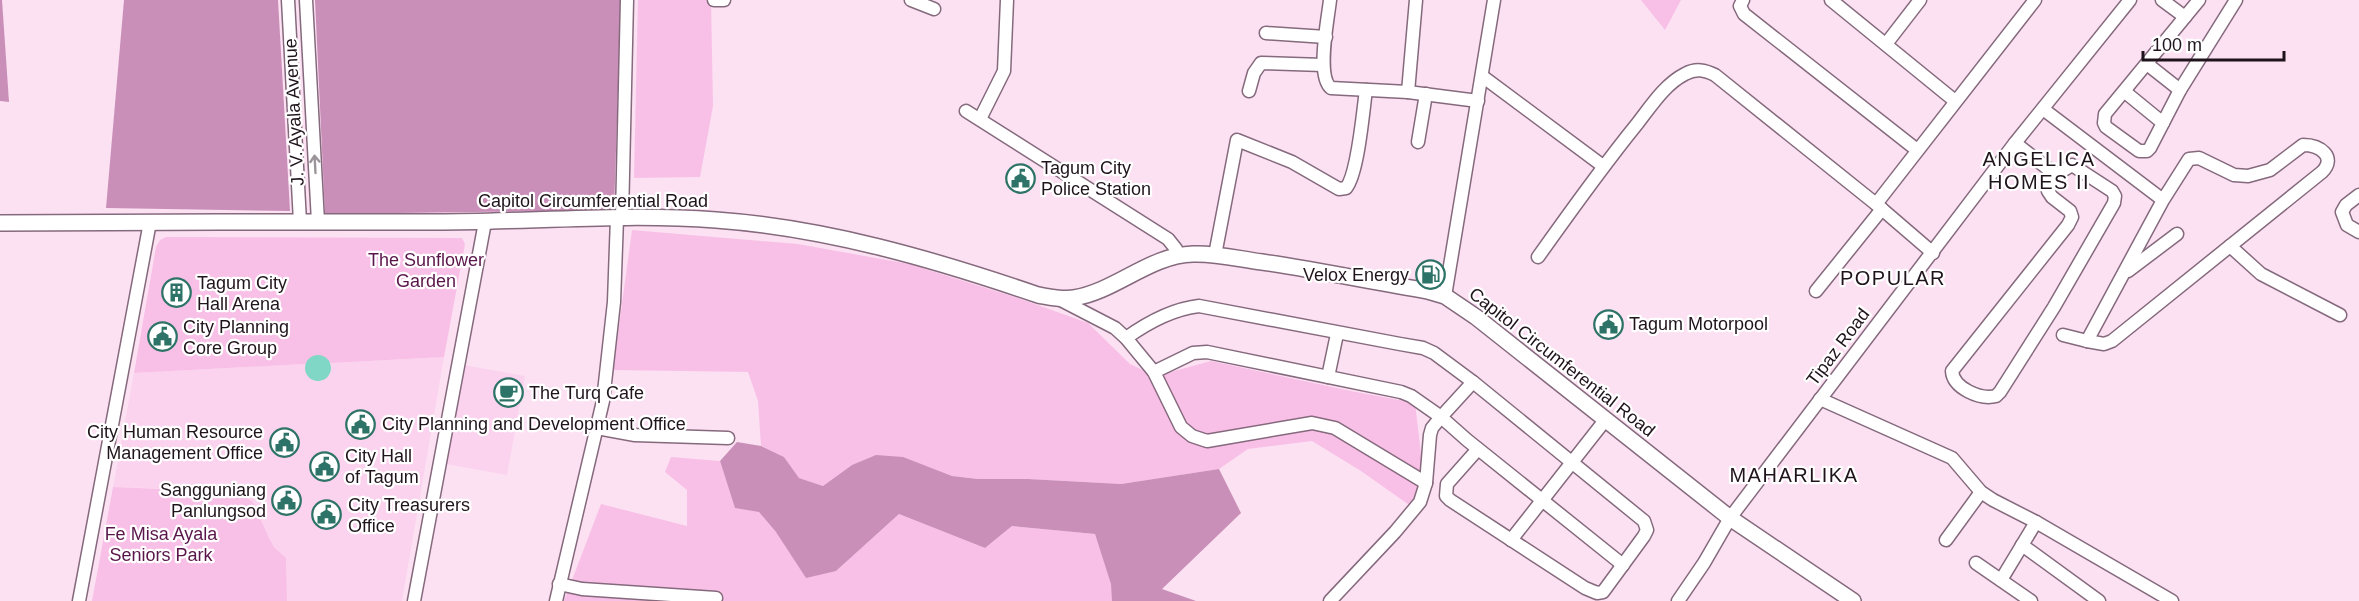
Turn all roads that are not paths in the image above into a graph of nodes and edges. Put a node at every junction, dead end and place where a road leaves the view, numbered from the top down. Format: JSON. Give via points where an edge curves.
{"nodes":[{"id":1,"x":288,"y":0,"type":"edge"},
{"id":2,"x":306,"y":0,"type":"edge"},
{"id":3,"x":627,"y":0,"type":"edge"},
{"id":4,"x":714,"y":0,"type":"edge"},
{"id":5,"x":724,"y":0,"type":"edge"},
{"id":6,"x":911,"y":0,"type":"edge"},
{"id":7,"x":1007,"y":0,"type":"edge"},
{"id":8,"x":1330,"y":0,"type":"edge"},
{"id":9,"x":1416,"y":0,"type":"edge"},
{"id":10,"x":1494,"y":0,"type":"edge"},
{"id":11,"x":1743,"y":0,"type":"edge"},
{"id":12,"x":1831,"y":0,"type":"edge"},
{"id":13,"x":1920,"y":0,"type":"edge"},
{"id":14,"x":2034,"y":0,"type":"edge"},
{"id":15,"x":2130,"y":0,"type":"edge"},
{"id":16,"x":2162,"y":0,"type":"edge"},
{"id":17,"x":2199,"y":0,"type":"edge"},
{"id":18,"x":2236,"y":0,"type":"edge"},
{"id":19,"x":934,"y":9,"type":"dead end"},
{"id":20,"x":2185,"y":17,"type":"junction"},
{"id":21,"x":1266,"y":33,"type":"dead end"},
{"id":22,"x":1326,"y":37,"type":"junction"},
{"id":23,"x":1886,"y":44,"type":"junction"},
{"id":24,"x":2147,"y":64,"type":"junction"},
{"id":25,"x":1323,"y":65,"type":"junction"},
{"id":26,"x":1482,"y":76,"type":"junction"},
{"id":27,"x":1366,"y":90,"type":"junction"},
{"id":28,"x":2180,"y":90,"type":"junction"},
{"id":29,"x":1250,"y":91,"type":"dead end"},
{"id":30,"x":1408,"y":92,"type":"junction"},
{"id":31,"x":2125,"y":92,"type":"junction"},
{"id":32,"x":1426,"y":94,"type":"junction"},
{"id":33,"x":1478,"y":100,"type":"junction"},
{"id":34,"x":1955,"y":101,"type":"junction"},
{"id":35,"x":2043,"y":109,"type":"junction"},
{"id":36,"x":966,"y":111,"type":"dead end"},
{"id":37,"x":980,"y":119,"type":"junction"},
{"id":38,"x":2163,"y":123,"type":"junction"},
{"id":39,"x":1418,"y":141,"type":"dead end"},
{"id":40,"x":2015,"y":143,"type":"junction"},
{"id":41,"x":1917,"y":150,"type":"junction"},
{"id":42,"x":1602,"y":166,"type":"junction"},
{"id":43,"x":2056,"y":175,"type":"junction"},
{"id":44,"x":2359,"y":195,"type":"edge"},
{"id":45,"x":2163,"y":200,"type":"junction"},
{"id":46,"x":1879,"y":206,"type":"junction"},
{"id":47,"x":619,"y":218,"type":"junction"},
{"id":48,"x":150,"y":222,"type":"junction"},
{"id":49,"x":300,"y":222,"type":"junction"},
{"id":50,"x":318,"y":222,"type":"junction"},
{"id":51,"x":485,"y":222,"type":"junction"},
{"id":52,"x":0,"y":223,"type":"edge"},
{"id":53,"x":2359,"y":232,"type":"edge"},
{"id":54,"x":2177,"y":234,"type":"dead end"},
{"id":55,"x":2230,"y":246,"type":"junction"},
{"id":56,"x":1933,"y":253,"type":"junction"},
{"id":57,"x":1215,"y":255,"type":"junction"},
{"id":58,"x":1178,"y":256,"type":"junction"},
{"id":59,"x":1538,"y":257,"type":"dead end"},
{"id":60,"x":2125,"y":274,"type":"junction"},
{"id":61,"x":1816,"y":291,"type":"dead end"},
{"id":62,"x":1444,"y":296,"type":"junction"},
{"id":63,"x":1057,"y":298,"type":"junction"},
{"id":64,"x":2340,"y":315,"type":"dead end"},
{"id":65,"x":1337,"y":334,"type":"junction"},
{"id":66,"x":2063,"y":335,"type":"dead end"},
{"id":67,"x":1126,"y":338,"type":"junction"},
{"id":68,"x":2087,"y":341,"type":"junction"},
{"id":69,"x":1154,"y":372,"type":"junction"},
{"id":70,"x":1328,"y":377,"type":"junction"},
{"id":71,"x":1473,"y":382,"type":"junction"},
{"id":72,"x":1820,"y":399,"type":"junction"},
{"id":73,"x":1441,"y":417,"type":"junction"},
{"id":74,"x":1606,"y":418,"type":"junction"},
{"id":75,"x":597,"y":428,"type":"junction"},
{"id":76,"x":728,"y":438,"type":"dead end"},
{"id":77,"x":1478,"y":449,"type":"junction"},
{"id":78,"x":1571,"y":463,"type":"junction"},
{"id":79,"x":1426,"y":483,"type":"junction"},
{"id":80,"x":1981,"y":492,"type":"junction"},
{"id":81,"x":1541,"y":499,"type":"junction"},
{"id":82,"x":1730,"y":518,"type":"junction"},
{"id":83,"x":2036,"y":522,"type":"junction"},
{"id":84,"x":1511,"y":540,"type":"junction"},
{"id":85,"x":1946,"y":540,"type":"dead end"},
{"id":86,"x":2022,"y":545,"type":"junction"},
{"id":87,"x":1976,"y":563,"type":"dead end"},
{"id":88,"x":1623,"y":565,"type":"junction"},
{"id":89,"x":2001,"y":580,"type":"junction"},
{"id":90,"x":559,"y":584,"type":"junction"},
{"id":91,"x":716,"y":598,"type":"dead end"},
{"id":92,"x":79,"y":601,"type":"edge"},
{"id":93,"x":414,"y":601,"type":"edge"},
{"id":94,"x":556,"y":601,"type":"edge"},
{"id":95,"x":1330,"y":601,"type":"edge"},
{"id":96,"x":1678,"y":601,"type":"edge"},
{"id":97,"x":1853,"y":601,"type":"edge"},
{"id":98,"x":2031,"y":601,"type":"edge"},
{"id":99,"x":2099,"y":601,"type":"edge"},
{"id":100,"x":2172,"y":601,"type":"edge"}],
"edges":[{"from":1,"to":49,"type":"street","name":"J. V. Ayala Avenue"},
{"from":50,"to":2,"type":"street","name":"J. V. Ayala Avenue","one_way":true},
{"from":3,"to":47,"type":"street"},
{"from":4,"to":5,"type":"street"},
{"from":6,"to":19,"type":"street"},
{"from":7,"to":37,"type":"street","via":[[1004,71]]},
{"from":8,"to":22,"type":"street"},
{"from":9,"to":30,"type":"street"},
{"from":10,"to":26,"type":"street"},
{"from":11,"to":41,"type":"street","via":[[1740,6],[1744,14]]},
{"from":12,"to":23,"type":"street"},
{"from":13,"to":23,"type":"street"},
{"from":14,"to":34,"type":"street"},
{"from":15,"to":35,"type":"street","name":"Tipaz Road"},
{"from":16,"to":20,"type":"street"},
{"from":17,"to":20,"type":"street"},
{"from":18,"to":28,"type":"street"},
{"from":20,"to":24,"type":"street"},
{"from":21,"to":22,"type":"street"},
{"from":22,"to":25,"type":"street"},
{"from":23,"to":34,"type":"street"},
{"from":24,"to":28,"type":"street"},
{"from":24,"to":31,"type":"street"},
{"from":25,"to":27,"type":"street","via":[[1324,78],[1331,88]]},
{"from":25,"to":29,"type":"street","via":[[1261,63]]},
{"from":26,"to":33,"type":"street"},
{"from":26,"to":42,"type":"street"},
{"from":27,"to":30,"type":"street"},
{"from":27,"to":57,"type":"street","via":[[1351,180],[1346,188],[1339,189],[1292,162],[1237,140]]},
{"from":28,"to":38,"type":"street"},
{"from":30,"to":32,"type":"street"},
{"from":31,"to":38,"type":"street"},
{"from":31,"to":38,"type":"street","via":[[2105,114],[2106,127],[2142,152],[2150,148]]},
{"from":32,"to":33,"type":"street"},
{"from":32,"to":39,"type":"street"},
{"from":33,"to":62,"type":"street"},
{"from":34,"to":41,"type":"street"},
{"from":35,"to":40,"type":"street","name":"Tipaz Road"},
{"from":35,"to":45,"type":"street"},
{"from":36,"to":37,"type":"street"},
{"from":37,"to":58,"type":"street","via":[[1168,239]]},
{"from":40,"to":43,"type":"street"},
{"from":40,"to":56,"type":"street","name":"Tipaz Road"},
{"from":41,"to":46,"type":"street"},
{"from":42,"to":46,"type":"street","via":[[1674,80],[1699,70],[1715,75]]},
{"from":42,"to":59,"type":"street"},
{"from":43,"to":43,"type":"street","via":[[2048,191],[2070,211],[2068,225],[1952,371],[1956,384],[1983,397],[2000,392],[2114,203],[2112,191],[2075,166],[2067,166]]},
{"from":44,"to":53,"type":"street","via":[[2342,212],[2347,225]]},
{"from":45,"to":55,"type":"street","via":[[2193,157],[2240,177],[2270,170],[2303,145],[2316,147],[2327,155],[2328,166],[2322,172]]},
{"from":45,"to":60,"type":"street"},
{"from":46,"to":56,"type":"street"},
{"from":46,"to":61,"type":"street"},
{"from":47,"to":51,"type":"main road","name":"Capitol Circumferential Road"},
{"from":47,"to":63,"type":"main road","name":"Capitol Circumferential Road","via":[[715,220],[790,229],[914,254]]},
{"from":47,"to":75,"type":"street","via":[[610,341]]},
{"from":48,"to":49,"type":"main road","name":"Capitol Circumferential Road"},
{"from":48,"to":52,"type":"main road","name":"Capitol Circumferential Road"},
{"from":48,"to":92,"type":"street"},
{"from":49,"to":50,"type":"main road","name":"Capitol Circumferential Road"},
{"from":50,"to":51,"type":"main road","name":"Capitol Circumferential Road"},
{"from":51,"to":93,"type":"street"},
{"from":54,"to":60,"type":"street"},
{"from":55,"to":64,"type":"street","via":[[2261,274]]},
{"from":55,"to":68,"type":"street","via":[[2112,341]]},
{"from":56,"to":72,"type":"street","name":"Tipaz Road"},
{"from":57,"to":58,"type":"main road","name":"Capitol Circumferential Road"},
{"from":57,"to":62,"type":"main road","name":"Capitol Circumferential Road"},
{"from":58,"to":63,"type":"main road","name":"Capitol Circumferential Road","via":[[1088,295]]},
{"from":60,"to":68,"type":"street"},
{"from":62,"to":74,"type":"main road","name":"Capitol Circumferential Road"},
{"from":63,"to":67,"type":"street","via":[[1115,328]]},
{"from":65,"to":67,"type":"street","via":[[1199,306],[1141,327]]},
{"from":65,"to":70,"type":"street"},
{"from":65,"to":71,"type":"street","via":[[1423,348]]},
{"from":66,"to":68,"type":"street"},
{"from":67,"to":69,"type":"street"},
{"from":69,"to":70,"type":"street","via":[[1200,351]]},
{"from":69,"to":79,"type":"street","via":[[1181,427],[1192,436],[1207,441],[1312,423],[1335,428]]},
{"from":70,"to":73,"type":"street","via":[[1401,392]]},
{"from":71,"to":73,"type":"street"},
{"from":71,"to":78,"type":"street"},
{"from":72,"to":80,"type":"street","via":[[1952,458]]},
{"from":72,"to":82,"type":"street","name":"Tipaz Road"},
{"from":73,"to":77,"type":"street"},
{"from":73,"to":79,"type":"street","via":[[1430,435]]},
{"from":74,"to":78,"type":"street"},
{"from":74,"to":82,"type":"main road","name":"Capitol Circumferential Road"},
{"from":75,"to":76,"type":"street","via":[[635,435]]},
{"from":75,"to":90,"type":"street"},
{"from":77,"to":81,"type":"street"},
{"from":77,"to":84,"type":"street","via":[[1447,484],[1446,496]]},
{"from":78,"to":81,"type":"street"},
{"from":78,"to":88,"type":"street","via":[[1647,525],[1644,536]]},
{"from":79,"to":95,"type":"street","via":[[1420,502]]},
{"from":80,"to":83,"type":"street"},
{"from":80,"to":85,"type":"street"},
{"from":81,"to":84,"type":"street"},
{"from":81,"to":88,"type":"street"},
{"from":82,"to":96,"type":"street","name":"Tipaz Road"},
{"from":82,"to":97,"type":"main road","name":"Capitol Circumferential Road"},
{"from":83,"to":86,"type":"street"},
{"from":83,"to":100,"type":"street"},
{"from":84,"to":88,"type":"street","via":[[1597,593],[1607,589]]},
{"from":86,"to":89,"type":"street"},
{"from":86,"to":99,"type":"street"},
{"from":87,"to":89,"type":"street"},
{"from":89,"to":98,"type":"street"},
{"from":90,"to":91,"type":"street"},
{"from":90,"to":94,"type":"street"}]}
